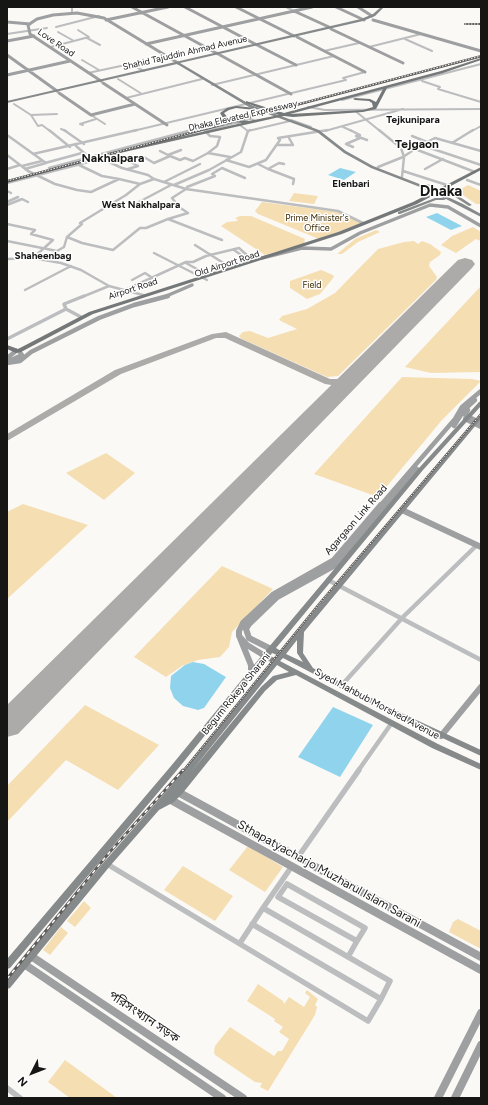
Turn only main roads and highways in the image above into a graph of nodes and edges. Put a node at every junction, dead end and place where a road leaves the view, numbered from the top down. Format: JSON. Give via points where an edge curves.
{"nodes":[{"id":1,"x":384,"y":7,"type":"edge"},
{"id":2,"x":371,"y":17,"type":"junction"},
{"id":3,"x":331,"y":28,"type":"junction"},
{"id":4,"x":219,"y":55,"type":"junction"},
{"id":5,"x":481,"y":59,"type":"edge"},
{"id":6,"x":481,"y":64,"type":"edge"},
{"id":7,"x":182,"y":65,"type":"junction"},
{"id":8,"x":460,"y":66,"type":"junction"},
{"id":9,"x":151,"y":70,"type":"junction"},
{"id":10,"x":195,"y":72,"type":"junction"},
{"id":11,"x":102,"y":82,"type":"junction"},
{"id":12,"x":10,"y":101,"type":"edge"},
{"id":13,"x":247,"y":102,"type":"junction"},
{"id":14,"x":323,"y":104,"type":"junction"},
{"id":15,"x":7,"y":106,"type":"edge"},
{"id":16,"x":376,"y":106,"type":"junction"},
{"id":17,"x":332,"y":115,"type":"junction"},
{"id":18,"x":290,"y":120,"type":"junction"},
{"id":19,"x":341,"y":147,"type":"junction"},
{"id":20,"x":111,"y":153,"type":"junction"},
{"id":21,"x":376,"y":168,"type":"junction"},
{"id":22,"x":481,"y":168,"type":"edge"},
{"id":23,"x":481,"y":172,"type":"edge"},
{"id":24,"x":7,"y":178,"type":"edge"},
{"id":25,"x":7,"y":183,"type":"edge"},
{"id":26,"x":423,"y":185,"type":"junction"},
{"id":27,"x":444,"y":190,"type":"junction"},
{"id":28,"x":428,"y":196,"type":"junction"},
{"id":29,"x":463,"y":200,"type":"junction"},
{"id":30,"x":399,"y":213,"type":"junction"},
{"id":31,"x":480,"y":214,"type":"edge"},
{"id":32,"x":320,"y":242,"type":"junction"},
{"id":33,"x":309,"y":246,"type":"junction"},
{"id":34,"x":203,"y":278,"type":"junction"},
{"id":35,"x":12,"y":354,"type":"edge"},
{"id":36,"x":481,"y":403,"type":"edge"},
{"id":37,"x":478,"y":421,"type":"edge"},
{"id":38,"x":391,"y":505,"type":"junction"},
{"id":39,"x":402,"y":510,"type":"junction"},
{"id":40,"x":302,"y":631,"type":"junction"},
{"id":41,"x":271,"y":649,"type":"junction"},
{"id":42,"x":282,"y":654,"type":"junction"},
{"id":43,"x":265,"y":656,"type":"junction"},
{"id":44,"x":276,"y":662,"type":"junction"},
{"id":45,"x":312,"y":670,"type":"junction"},
{"id":46,"x":295,"y":673,"type":"junction"},
{"id":47,"x":441,"y":736,"type":"junction"},
{"id":48,"x":435,"y":746,"type":"junction"},
{"id":49,"x":481,"y":753,"type":"edge"},
{"id":50,"x":481,"y":767,"type":"edge"},
{"id":51,"x":176,"y":791,"type":"junction"},
{"id":52,"x":97,"y":857,"type":"junction"},
{"id":53,"x":107,"y":864,"type":"junction"},
{"id":54,"x":20,"y":948,"type":"junction"},
{"id":55,"x":14,"y":956,"type":"junction"},
{"id":56,"x":31,"y":956,"type":"junction"},
{"id":57,"x":24,"y":964,"type":"junction"},
{"id":58,"x":7,"y":965,"type":"edge"},
{"id":59,"x":7,"y":985,"type":"edge"}],
"edges":[{"from":1,"to":2,"type":"main road"},
{"from":1,"to":3,"type":"main road","via":[[370,19]]},
{"from":2,"to":3,"type":"main road","name":"Shahid Tajuddin Ahmad Avenue"},
{"from":2,"to":3,"type":"main road","name":"Shahid Tajuddin Ahmad Avenue"},
{"from":3,"to":4,"type":"main road","name":"Shahid Tajuddin Ahmad Avenue"},
{"from":4,"to":7,"type":"main road","name":"Shahid Tajuddin Ahmad Avenue"},
{"from":4,"to":7,"type":"main road","name":"Shahid Tajuddin Ahmad Avenue"},
{"from":5,"to":8,"type":"highway","name":"Dhaka Elevated Expressway"},
{"from":6,"to":14,"type":"highway","via":[[464,63],[440,69]]},
{"from":7,"to":9,"type":"main road","name":"Shahid Tajuddin Ahmad Avenue"},
{"from":7,"to":10,"type":"main road"},
{"from":8,"to":14,"type":"highway","name":"Dhaka Elevated Expressway"},
{"from":8,"to":16,"type":"highway","via":[[389,85],[383,90]]},
{"from":9,"to":11,"type":"main road","name":"Shahid Tajuddin Ahmad Avenue"},
{"from":9,"to":11,"type":"main road","name":"Shahid Tajuddin Ahmad Avenue"},
{"from":10,"to":13,"type":"main road"},
{"from":10,"to":18,"type":"main road","via":[[250,106]]},
{"from":11,"to":12,"type":"main road","name":"Shahid Tajuddin Ahmad Avenue"},
{"from":12,"to":15,"type":"main road","via":[[16,102]]},
{"from":13,"to":17,"type":"highway","via":[[286,115]]},
{"from":13,"to":19,"type":"main road","via":[[316,128]]},
{"from":14,"to":20,"type":"highway","name":"Dhaka Elevated Expressway","via":[[239,126]]},
{"from":16,"to":17,"type":"highway","via":[[368,111]]},
{"from":16,"to":25,"type":"highway","name":"Dhaka Elevated Expressway","via":[[374,102],[355,99],[246,128],[84,163]]},
{"from":17,"to":18,"type":"highway","via":[[289,119],[284,120],[240,122],[226,118],[222,113],[228,108],[244,107],[252,108],[277,117],[282,118],[286,119]]},
{"from":18,"to":19,"type":"main road","via":[[318,131]]},
{"from":19,"to":21,"type":"main road"},
{"from":20,"to":24,"type":"highway"},
{"from":20,"to":25,"type":"highway","name":"Dhaka Elevated Expressway"},
{"from":21,"to":26,"type":"main road"},
{"from":21,"to":26,"type":"main road"},
{"from":22,"to":27,"type":"highway"},
{"from":23,"to":27,"type":"highway"},
{"from":26,"to":27,"type":"main road"},
{"from":26,"to":27,"type":"main road"},
{"from":26,"to":28,"type":"main road","via":[[429,192]]},
{"from":27,"to":28,"type":"highway"},
{"from":27,"to":29,"type":"main road"},
{"from":27,"to":29,"type":"main road","via":[[453,191]]},
{"from":27,"to":30,"type":"highway","name":"Old Airport Road"},
{"from":27,"to":31,"type":"main road"},
{"from":28,"to":32,"type":"highway"},
{"from":29,"to":31,"type":"main road"},
{"from":30,"to":31,"type":"main road","via":[[439,198]]},
{"from":30,"to":32,"type":"highway","name":"Old Airport Road"},
{"from":32,"to":33,"type":"highway","name":"Old Airport Road"},
{"from":33,"to":34,"type":"highway","name":"Old Airport Road"},
{"from":33,"to":34,"type":"highway","name":"Airport Road","via":[[250,260]]},
{"from":34,"to":35,"type":"highway","name":"Old Airport Road","via":[[192,285],[96,315]]},
{"from":34,"to":35,"type":"highway","name":"Airport Road","via":[[80,317]]},
{"from":36,"to":38,"type":"main road","name":"Begum Rokeya Sharani"},
{"from":37,"to":39,"type":"main road","name":"Begum Rokeya Sharani"},
{"from":38,"to":39,"type":"main road"},
{"from":38,"to":41,"type":"main road","name":"Begum Rokeya Sharani"},
{"from":39,"to":40,"type":"main road","name":"Begum Rokeya Sharani"},
{"from":40,"to":42,"type":"main road","name":"Begum Rokeya Sharani"},
{"from":40,"to":45,"type":"main road","via":[[300,653]]},
{"from":41,"to":42,"type":"main road","name":"Syed Mahbub Morshed Avenue"},
{"from":41,"to":43,"type":"main road","name":"Begum Rokeya Sharani"},
{"from":42,"to":44,"type":"main road","name":"Begum Rokeya Sharani"},
{"from":42,"to":45,"type":"main road","name":"Syed Mahbub Morshed Avenue"},
{"from":43,"to":44,"type":"main road","name":"Syed Mahbub Morshed Avenue"},
{"from":43,"to":52,"type":"main road","name":"Begum Rokeya Sharani"},
{"from":44,"to":46,"type":"main road","name":"Syed Mahbub Morshed Avenue"},
{"from":44,"to":51,"type":"main road","name":"Begum Rokeya Sharani"},
{"from":45,"to":47,"type":"main road","name":"Syed Mahbub Morshed Avenue"},
{"from":46,"to":48,"type":"main road","name":"Syed Mahbub Morshed Avenue"},
{"from":46,"to":51,"type":"main road","via":[[275,678],[263,689]]},
{"from":47,"to":48,"type":"main road"},
{"from":47,"to":49,"type":"main road","name":"Syed Mahbub Morshed Avenue"},
{"from":48,"to":50,"type":"main road","name":"Syed Mahbub Morshed Avenue"},
{"from":51,"to":53,"type":"main road","via":[[155,809]]},
{"from":52,"to":53,"type":"main road"},
{"from":52,"to":54,"type":"main road","name":"Begum Rokeya Sharani"},
{"from":53,"to":56,"type":"main road"},
{"from":54,"to":55,"type":"main road","name":"Begum Rokeya Sharani"},
{"from":54,"to":56,"type":"main road"},
{"from":55,"to":57,"type":"main road"},
{"from":55,"to":58,"type":"main road","name":"Begum Rokeya Sharani"},
{"from":56,"to":57,"type":"main road"},
{"from":57,"to":59,"type":"main road"}]}
